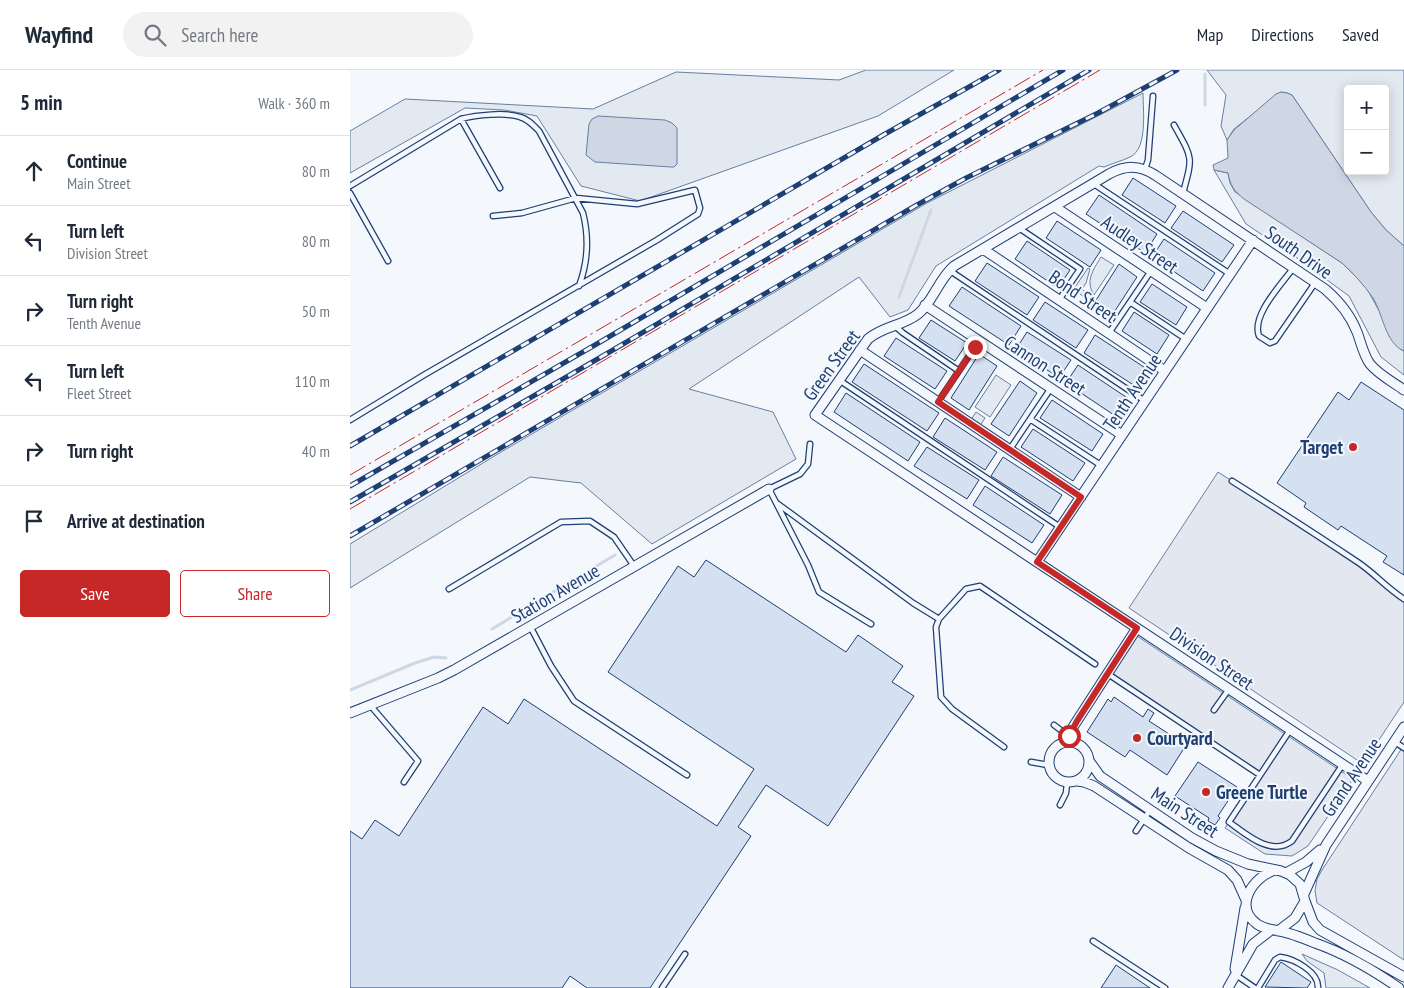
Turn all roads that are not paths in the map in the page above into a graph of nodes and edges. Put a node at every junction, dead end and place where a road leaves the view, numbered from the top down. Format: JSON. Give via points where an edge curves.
{"nodes":[{"id":1,"x":1153,"y":96,"type":"dead end"},
{"id":2,"x":462,"y":119,"type":"junction"},
{"id":3,"x":1174,"y":125,"type":"dead end"},
{"id":4,"x":1145,"y":169,"type":"junction"},
{"id":5,"x":1094,"y":184,"type":"junction"},
{"id":6,"x":350,"y":186,"type":"edge"},
{"id":7,"x":500,"y":188,"type":"dead end"},
{"id":8,"x":350,"y":193,"type":"edge"},
{"id":9,"x":1183,"y":193,"type":"junction"},
{"id":10,"x":576,"y":198,"type":"junction"},
{"id":11,"x":1055,"y":207,"type":"junction"},
{"id":12,"x":493,"y":216,"type":"dead end"},
{"id":13,"x":1019,"y":228,"type":"junction"},
{"id":14,"x":1253,"y":240,"type":"junction"},
{"id":15,"x":983,"y":249,"type":"junction"},
{"id":16,"x":388,"y":261,"type":"dead end"},
{"id":17,"x":1294,"y":268,"type":"junction"},
{"id":18,"x":949,"y":270,"type":"junction"},
{"id":19,"x":1151,"y":271,"type":"junction"},
{"id":20,"x":1230,"y":274,"type":"junction"},
{"id":21,"x":1316,"y":282,"type":"junction"},
{"id":22,"x":579,"y":286,"type":"junction"},
{"id":23,"x":1059,"y":300,"type":"junction"},
{"id":24,"x":1130,"y":302,"type":"junction"},
{"id":25,"x":925,"y":305,"type":"junction"},
{"id":26,"x":1207,"y":308,"type":"junction"},
{"id":27,"x":894,"y":325,"type":"junction"},
{"id":28,"x":1109,"y":333,"type":"junction"},
{"id":29,"x":1186,"y":340,"type":"junction"},
{"id":30,"x":979,"y":341,"type":"junction"},
{"id":31,"x":860,"y":350,"type":"junction"},
{"id":32,"x":959,"y":371,"type":"junction"},
{"id":33,"x":1165,"y":371,"type":"junction"},
{"id":34,"x":839,"y":380,"type":"junction"},
{"id":35,"x":1051,"y":388,"type":"junction"},
{"id":36,"x":1404,"y":390,"type":"edge"},
{"id":37,"x":1145,"y":401,"type":"junction"},
{"id":38,"x":938,"y":402,"type":"junction"},
{"id":39,"x":1030,"y":419,"type":"junction"},
{"id":40,"x":350,"y":420,"type":"edge"},
{"id":41,"x":1122,"y":435,"type":"junction"},
{"id":42,"x":810,"y":444,"type":"dead end"},
{"id":43,"x":1009,"y":450,"type":"junction"},
{"id":44,"x":1102,"y":466,"type":"junction"},
{"id":45,"x":1232,"y":482,"type":"dead end"},
{"id":46,"x":770,"y":489,"type":"junction"},
{"id":47,"x":1081,"y":497,"type":"junction"},
{"id":48,"x":778,"y":504,"type":"junction"},
{"id":49,"x":1060,"y":528,"type":"junction"},
{"id":50,"x":1037,"y":562,"type":"junction"},
{"id":51,"x":634,"y":566,"type":"junction"},
{"id":52,"x":449,"y":589,"type":"dead end"},
{"id":53,"x":1404,"y":599,"type":"edge"},
{"id":54,"x":939,"y":619,"type":"junction"},
{"id":55,"x":871,"y":624,"type":"dead end"},
{"id":56,"x":530,"y":626,"type":"junction"},
{"id":57,"x":1137,"y":628,"type":"junction"},
{"id":58,"x":1094,"y":664,"type":"dead end"},
{"id":59,"x":1108,"y":674,"type":"junction"},
{"id":60,"x":1229,"y":689,"type":"junction"},
{"id":61,"x":370,"y":705,"type":"junction"},
{"id":62,"x":1214,"y":710,"type":"dead end"},
{"id":63,"x":350,"y":713,"type":"edge"},
{"id":64,"x":1054,"y":725,"type":"dead end"},
{"id":65,"x":1404,"y":727,"type":"edge"},
{"id":66,"x":1290,"y":730,"type":"junction"},
{"id":67,"x":1068,"y":741,"type":"junction"},
{"id":68,"x":1394,"y":742,"type":"junction"},
{"id":69,"x":1004,"y":747,"type":"dead end"},
{"id":70,"x":1404,"y":748,"type":"edge"},
{"id":71,"x":1030,"y":762,"type":"dead end"},
{"id":72,"x":1090,"y":762,"type":"junction"},
{"id":73,"x":1343,"y":764,"type":"junction"},
{"id":74,"x":1048,"y":766,"type":"junction"},
{"id":75,"x":687,"y":775,"type":"dead end"},
{"id":76,"x":1260,"y":775,"type":"junction"},
{"id":77,"x":1368,"y":781,"type":"junction"},
{"id":78,"x":404,"y":782,"type":"dead end"},
{"id":79,"x":1072,"y":782,"type":"junction"},
{"id":80,"x":1060,"y":804,"type":"dead end"},
{"id":81,"x":1150,"y":810,"type":"junction"},
{"id":82,"x":1144,"y":819,"type":"junction"},
{"id":83,"x":1136,"y":831,"type":"dead end"},
{"id":84,"x":1326,"y":845,"type":"junction"},
{"id":85,"x":1275,"y":870,"type":"junction"},
{"id":86,"x":1286,"y":873,"type":"junction"},
{"id":87,"x":1304,"y":898,"type":"junction"},
{"id":88,"x":1246,"y":903,"type":"junction"},
{"id":89,"x":1275,"y":930,"type":"junction"},
{"id":90,"x":1093,"y":941,"type":"dead end"},
{"id":91,"x":685,"y":954,"type":"dead end"},
{"id":92,"x":1234,"y":975,"type":"junction"},
{"id":93,"x":1404,"y":976,"type":"edge"},
{"id":94,"x":662,"y":988,"type":"edge"},
{"id":95,"x":1163,"y":988,"type":"edge"},
{"id":96,"x":1228,"y":988,"type":"edge"},
{"id":97,"x":1256,"y":988,"type":"edge"},
{"id":98,"x":1318,"y":988,"type":"edge"},
{"id":99,"x":1399,"y":988,"type":"edge"}],
"edges":[{"from":1,"to":4,"type":"lane"},
{"from":2,"to":6,"type":"lane"},
{"from":2,"to":7,"type":"lane"},
{"from":2,"to":10,"type":"lane","via":[[509,114],[530,122],[538,130]]},
{"from":3,"to":9,"type":"lane","via":[[1191,158]]},
{"from":4,"to":5,"type":"street","name":"Green Street","via":[[1126,167]]},
{"from":4,"to":9,"type":"street","name":"South Drive"},
{"from":5,"to":11,"type":"street","name":"Green Street"},
{"from":5,"to":20,"type":"lane"},
{"from":8,"to":16,"type":"lane"},
{"from":9,"to":14,"type":"street","name":"South Drive"},
{"from":10,"to":12,"type":"lane","via":[[522,213]]},
{"from":10,"to":22,"type":"lane","via":[[586,225],[587,245]]},
{"from":10,"to":22,"type":"lane","via":[[637,204],[695,190],[700,208],[698,214]]},
{"from":11,"to":13,"type":"street","name":"Green Street"},
{"from":11,"to":19,"type":"street","name":"Audley Street"},
{"from":13,"to":15,"type":"street","name":"Green Street"},
{"from":13,"to":23,"type":"lane","via":[[1080,269]]},
{"from":14,"to":17,"type":"street","name":"South Drive"},
{"from":14,"to":20,"type":"street","name":"Tenth Avenue"},
{"from":15,"to":18,"type":"street","name":"Green Street"},
{"from":15,"to":23,"type":"street","name":"Bond Street"},
{"from":17,"to":21,"type":"street","name":"South Drive"},
{"from":17,"to":21,"type":"lane","via":[[1260,312],[1257,332],[1267,342],[1275,342]]},
{"from":18,"to":25,"type":"street","name":"Green Street"},
{"from":18,"to":37,"type":"lane"},
{"from":19,"to":24,"type":"lane"},
{"from":19,"to":26,"type":"street","name":"Audley Street"},
{"from":20,"to":26,"type":"street","name":"Tenth Avenue"},
{"from":21,"to":36,"type":"street","name":"South Drive","via":[[1347,312],[1372,366]]},
{"from":22,"to":40,"type":"lane"},
{"from":23,"to":28,"type":"street","name":"Bond Street"},
{"from":24,"to":28,"type":"lane"},
{"from":24,"to":29,"type":"lane"},
{"from":25,"to":27,"type":"street","name":"Green Street","via":[[914,317]]},
{"from":25,"to":30,"type":"street","name":"Cannon Street"},
{"from":26,"to":29,"type":"street","name":"Tenth Avenue"},
{"from":27,"to":31,"type":"street","name":"Green Street","via":[[874,334]]},
{"from":27,"to":32,"type":"lane"},
{"from":28,"to":33,"type":"street","name":"Bond Street"},
{"from":29,"to":33,"type":"street","name":"Tenth Avenue"},
{"from":30,"to":32,"type":"lane"},
{"from":30,"to":35,"type":"street","name":"Cannon Street"},
{"from":31,"to":34,"type":"street","name":"Green Street"},
{"from":31,"to":38,"type":"street"},
{"from":32,"to":38,"type":"lane"},
{"from":33,"to":37,"type":"street","name":"Tenth Avenue"},
{"from":34,"to":49,"type":"lane"},
{"from":34,"to":50,"type":"street","name":"Green Street","via":[[815,415]]},
{"from":35,"to":39,"type":"lane"},
{"from":35,"to":41,"type":"street","name":"Cannon Street"},
{"from":37,"to":41,"type":"street","name":"Tenth Avenue"},
{"from":38,"to":43,"type":"street"},
{"from":39,"to":43,"type":"lane"},
{"from":39,"to":44,"type":"lane"},
{"from":41,"to":44,"type":"street","name":"Tenth Avenue"},
{"from":42,"to":46,"type":"lane","via":[[808,464],[800,474]]},
{"from":43,"to":47,"type":"street"},
{"from":44,"to":47,"type":"street","name":"Tenth Avenue"},
{"from":45,"to":53,"type":"lane","via":[[1361,564]]},
{"from":46,"to":48,"type":"lane"},
{"from":46,"to":51,"type":"street","name":"Station Avenue"},
{"from":47,"to":49,"type":"street","name":"Tenth Avenue"},
{"from":48,"to":54,"type":"lane"},
{"from":48,"to":55,"type":"lane","via":[[819,592]]},
{"from":49,"to":50,"type":"street","name":"Tenth Avenue"},
{"from":50,"to":57,"type":"street","name":"Division Street"},
{"from":51,"to":52,"type":"lane","via":[[614,537],[590,521],[561,522]]},
{"from":51,"to":56,"type":"street","name":"Station Avenue"},
{"from":54,"to":58,"type":"lane","via":[[966,589],[980,586]]},
{"from":54,"to":69,"type":"lane","via":[[936,627],[941,697],[952,709]]},
{"from":56,"to":61,"type":"street","name":"Station Avenue","via":[[438,678]]},
{"from":56,"to":75,"type":"lane","via":[[574,701]]},
{"from":57,"to":59,"type":"street"},
{"from":57,"to":60,"type":"street","name":"Division Street"},
{"from":59,"to":67,"type":"street","via":[[1073,727]]},
{"from":59,"to":76,"type":"lane"},
{"from":60,"to":62,"type":"lane"},
{"from":60,"to":66,"type":"street","name":"Division Street"},
{"from":61,"to":63,"type":"street","name":"Station Avenue"},
{"from":61,"to":78,"type":"lane","via":[[418,761]]},
{"from":64,"to":67,"type":"lane"},
{"from":65,"to":68,"type":"street","name":"Grand Avenue"},
{"from":66,"to":73,"type":"street","name":"Division Street"},
{"from":66,"to":76,"type":"lane"},
{"from":67,"to":72,"type":"street","via":[[1084,748]]},
{"from":67,"to":74,"type":"street","via":[[1053,750]]},
{"from":68,"to":70,"type":"lane"},
{"from":68,"to":77,"type":"street","name":"Grand Avenue"},
{"from":71,"to":74,"type":"lane"},
{"from":72,"to":79,"type":"street","via":[[1086,773]]},
{"from":72,"to":81,"type":"street","name":"Main Street","via":[[1100,776]]},
{"from":73,"to":76,"type":"lane","via":[[1295,838],[1281,846],[1258,842],[1229,822]]},
{"from":73,"to":77,"type":"street","name":"Division Street"},
{"from":74,"to":79,"type":"street","via":[[1059,780]]},
{"from":77,"to":84,"type":"street","name":"Grand Avenue"},
{"from":79,"to":80,"type":"lane"},
{"from":79,"to":82,"type":"street","name":"Main Street","via":[[1094,786]]},
{"from":81,"to":82,"type":"lane"},
{"from":81,"to":85,"type":"street","name":"Main Street","via":[[1222,854]]},
{"from":82,"to":83,"type":"lane"},
{"from":82,"to":88,"type":"street","name":"Main Street","via":[[1228,870],[1237,880]]},
{"from":84,"to":86,"type":"street","name":"Grand Avenue"},
{"from":84,"to":87,"type":"street","name":"Grand Avenue"},
{"from":85,"to":86,"type":"street"},
{"from":85,"to":88,"type":"street","via":[[1256,880]]},
{"from":86,"to":87,"type":"street","via":[[1300,884]]},
{"from":87,"to":89,"type":"street","via":[[1295,918]]},
{"from":87,"to":93,"type":"street","via":[[1313,922],[1320,930]]},
{"from":88,"to":89,"type":"street","via":[[1253,920]]},
{"from":88,"to":92,"type":"street"},
{"from":89,"to":92,"type":"street","via":[[1253,944]]},
{"from":89,"to":99,"type":"street","via":[[1324,946]]},
{"from":90,"to":95,"type":"lane"},
{"from":91,"to":94,"type":"lane"},
{"from":92,"to":96,"type":"street"},
{"from":92,"to":97,"type":"lane"},
{"from":97,"to":98,"type":"lane","via":[[1280,957],[1288,958],[1315,975]]}]}
